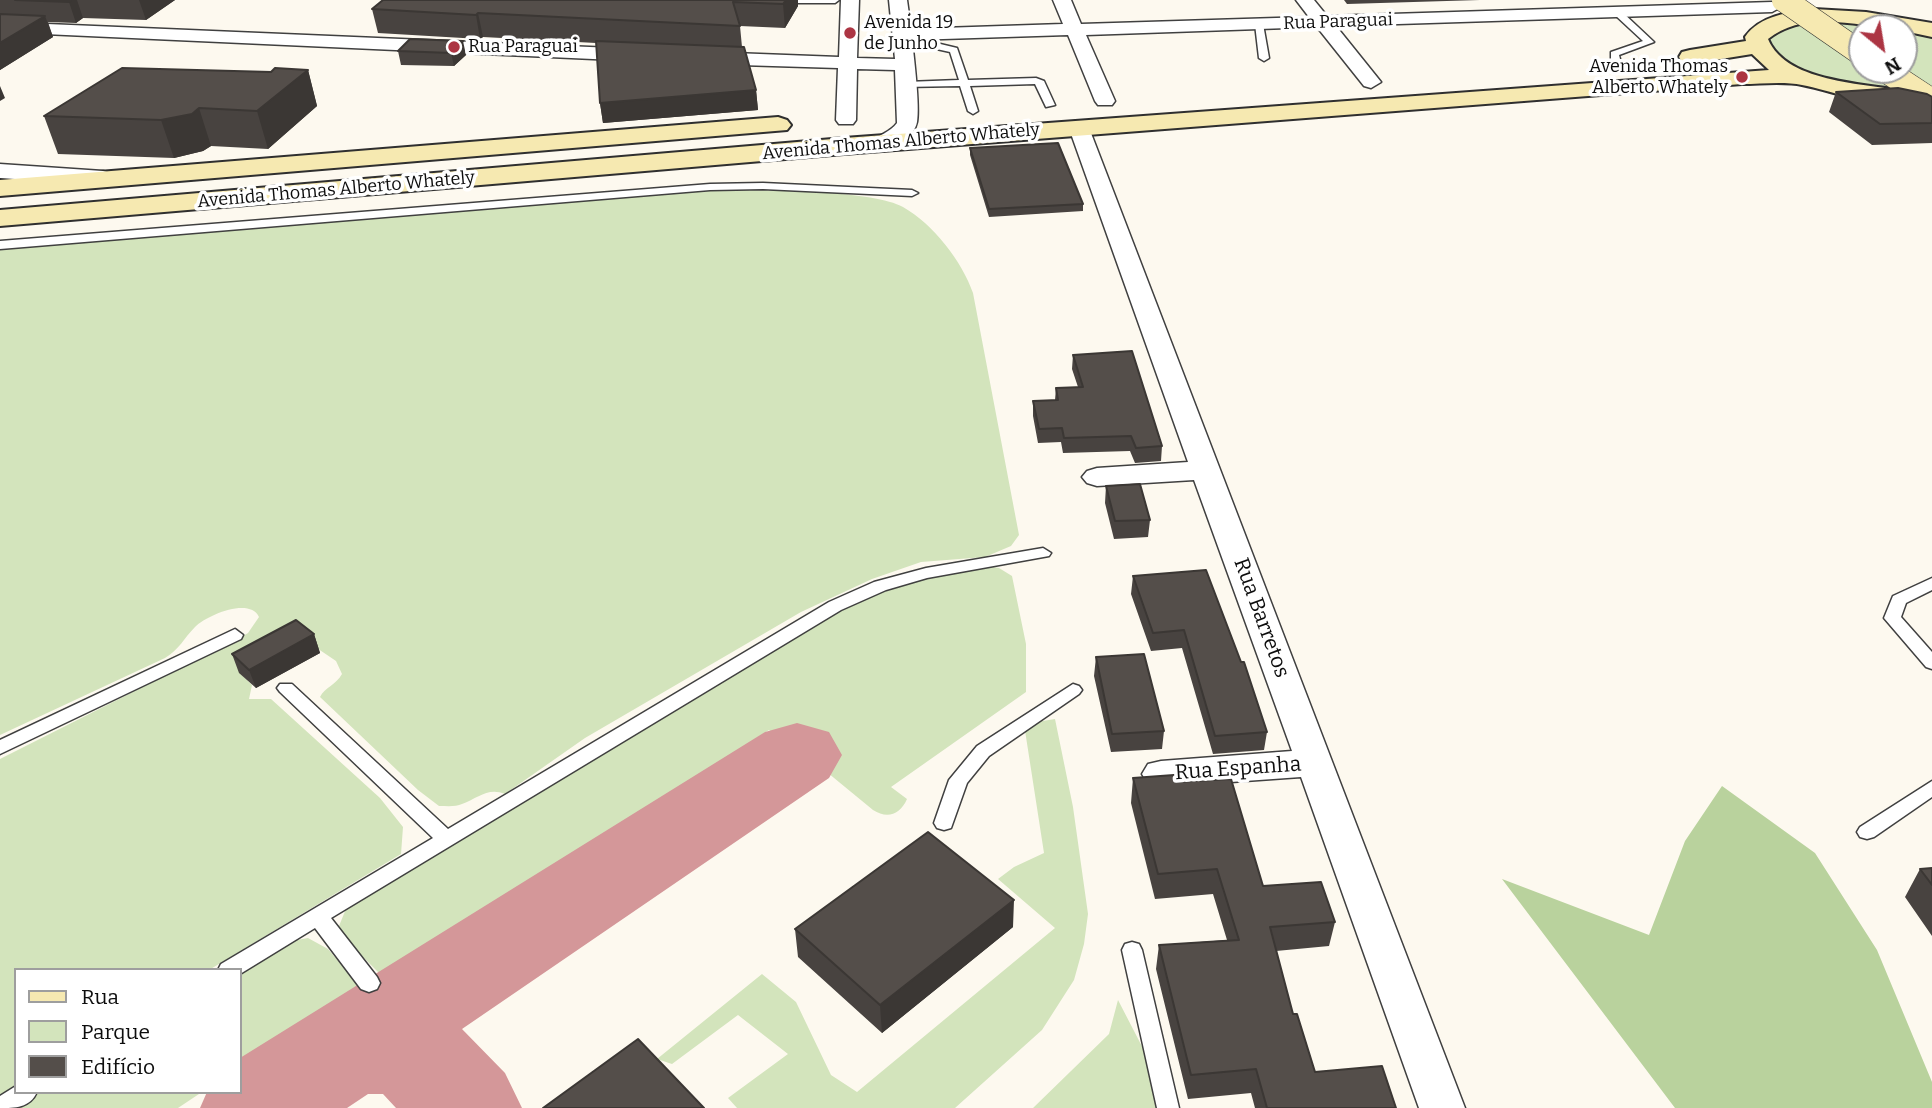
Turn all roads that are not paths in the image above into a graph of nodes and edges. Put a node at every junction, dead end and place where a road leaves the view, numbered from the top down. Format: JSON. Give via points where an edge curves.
{"nodes":[{"id":1,"x":770,"y":0,"type":"edge"},
{"id":2,"x":835,"y":0,"type":"edge"},
{"id":3,"x":850,"y":0,"type":"edge"},
{"id":4,"x":898,"y":0,"type":"edge"},
{"id":5,"x":1062,"y":0,"type":"edge"},
{"id":6,"x":1305,"y":0,"type":"edge"},
{"id":7,"x":1801,"y":0,"type":"edge"},
{"id":8,"x":1815,"y":0,"type":"edge"},
{"id":9,"x":1773,"y":8,"type":"edge"},
{"id":10,"x":1618,"y":13,"type":"junction"},
{"id":11,"x":1846,"y":16,"type":"junction"},
{"id":12,"x":1322,"y":23,"type":"junction"},
{"id":13,"x":1259,"y":24,"type":"junction"},
{"id":14,"x":0,"y":27,"type":"edge"},
{"id":15,"x":1074,"y":30,"type":"junction"},
{"id":16,"x":1932,"y":30,"type":"edge"},
{"id":17,"x":1848,"y":33,"type":"edge"},
{"id":18,"x":1756,"y":46,"type":"junction"},
{"id":19,"x":1848,"y":47,"type":"edge"},
{"id":20,"x":904,"y":48,"type":"junction"},
{"id":21,"x":659,"y":55,"type":"edge"},
{"id":22,"x":686,"y":57,"type":"edge"},
{"id":23,"x":1264,"y":58,"type":"dead end"},
{"id":24,"x":1616,"y":63,"type":"junction"},
{"id":25,"x":849,"y":64,"type":"junction"},
{"id":26,"x":1589,"y":65,"type":"dead end"},
{"id":27,"x":1802,"y":76,"type":"junction"},
{"id":28,"x":1399,"y":80,"type":"dead end"},
{"id":29,"x":1371,"y":82,"type":"junction"},
{"id":30,"x":965,"y":84,"type":"junction"},
{"id":31,"x":1345,"y":84,"type":"dead end"},
{"id":32,"x":1907,"y":84,"type":"edge"},
{"id":33,"x":906,"y":85,"type":"junction"},
{"id":34,"x":1888,"y":97,"type":"junction"},
{"id":35,"x":1132,"y":99,"type":"dead end"},
{"id":36,"x":1932,"y":100,"type":"edge"},
{"id":37,"x":1105,"y":101,"type":"junction"},
{"id":38,"x":1038,"y":106,"type":"joint"},
{"id":39,"x":983,"y":110,"type":"joint"},
{"id":40,"x":1932,"y":111,"type":"edge"},
{"id":41,"x":908,"y":115,"type":"junction"},
{"id":42,"x":870,"y":125,"type":"junction"},
{"id":43,"x":1079,"y":128,"type":"junction"},
{"id":44,"x":436,"y":152,"type":"junction"},
{"id":45,"x":0,"y":171,"type":"edge"},
{"id":46,"x":118,"y":179,"type":"junction"},
{"id":47,"x":0,"y":188,"type":"edge"},
{"id":48,"x":912,"y":193,"type":"dead end"},
{"id":49,"x":237,"y":198,"type":"junction"},
{"id":50,"x":0,"y":217,"type":"edge"},
{"id":51,"x":0,"y":245,"type":"edge"},
{"id":52,"x":1207,"y":470,"type":"junction"},
{"id":53,"x":1097,"y":477,"type":"dead end"},
{"id":54,"x":1043,"y":553,"type":"dead end"},
{"id":55,"x":1932,"y":583,"type":"edge"},
{"id":56,"x":234,"y":635,"type":"dead end"},
{"id":57,"x":1932,"y":663,"type":"edge"},
{"id":58,"x":286,"y":688,"type":"dead end"},
{"id":59,"x":1073,"y":690,"type":"dead end"},
{"id":60,"x":0,"y":748,"type":"edge"},
{"id":61,"x":1315,"y":763,"type":"junction"},
{"id":62,"x":1161,"y":774,"type":"edge"},
{"id":63,"x":1932,"y":788,"type":"edge"},
{"id":64,"x":944,"y":823,"type":"dead end"},
{"id":65,"x":1867,"y":832,"type":"dead end"},
{"id":66,"x":447,"y":839,"type":"junction"},
{"id":67,"x":317,"y":916,"type":"junction"},
{"id":68,"x":1132,"y":950,"type":"dead end"},
{"id":69,"x":231,"y":968,"type":"edge"},
{"id":70,"x":369,"y":982,"type":"dead end"},
{"id":71,"x":23,"y":1094,"type":"edge"},
{"id":72,"x":0,"y":1108,"type":"edge"},
{"id":73,"x":1168,"y":1108,"type":"edge"},
{"id":74,"x":1442,"y":1108,"type":"edge"}],
"edges":[{"from":1,"to":2,"type":"lane"},
{"from":3,"to":25,"type":"street"},
{"from":4,"to":20,"type":"street"},
{"from":5,"to":15,"type":"street"},
{"from":6,"to":12,"type":"street"},
{"from":7,"to":17,"type":"main road"},
{"from":8,"to":11,"type":"main road"},
{"from":9,"to":10,"type":"street","name":"Rua Paraguai"},
{"from":9,"to":11,"type":"main road"},
{"from":9,"to":18,"type":"main road","via":[[1756,37]]},
{"from":9,"to":19,"type":"main road","bridge":true},
{"from":10,"to":12,"type":"street","name":"Rua Paraguai"},
{"from":10,"to":24,"type":"lane","via":[[1648,42],[1618,51]]},
{"from":11,"to":16,"type":"main road"},
{"from":12,"to":13,"type":"street","name":"Rua Paraguai"},
{"from":12,"to":29,"type":"street"},
{"from":13,"to":15,"type":"street","name":"Rua Paraguai"},
{"from":13,"to":23,"type":"lane"},
{"from":14,"to":21,"type":"street"},
{"from":15,"to":20,"type":"street","name":"Rua Paraguai"},
{"from":15,"to":37,"type":"street"},
{"from":18,"to":24,"type":"main road","via":[[1713,55]]},
{"from":18,"to":27,"type":"main road","via":[[1764,56]]},
{"from":20,"to":25,"type":"street","name":"Rua Paraguai"},
{"from":20,"to":30,"type":"lane","via":[[932,45],[954,50]]},
{"from":20,"to":33,"type":"street"},
{"from":22,"to":25,"type":"street","name":"Rua Paraguai"},
{"from":24,"to":26,"type":"main road"},
{"from":25,"to":42,"type":"street"},
{"from":27,"to":34,"type":"main road"},
{"from":27,"to":43,"type":"main road","name":"Avenida Thomas Alberto Whately"},
{"from":28,"to":29,"type":"main road"},
{"from":29,"to":31,"type":"main road"},
{"from":30,"to":33,"type":"lane"},
{"from":30,"to":38,"type":"lane","via":[[1036,81],[1041,83]]},
{"from":30,"to":39,"type":"lane"},
{"from":32,"to":36,"type":"main road","bridge":true},
{"from":33,"to":41,"type":"street"},
{"from":34,"to":36,"type":"main road"},
{"from":34,"to":40,"type":"main road"},
{"from":35,"to":37,"type":"main road","name":"Avenida Thomas Alberto Whately"},
{"from":37,"to":38,"type":"main road","name":"Avenida Thomas Alberto Whately"},
{"from":39,"to":41,"type":"main road","name":"Avenida Thomas Alberto Whately"},
{"from":41,"to":42,"type":"main road","name":"Avenida Thomas Alberto Whately"},
{"from":42,"to":43,"type":"main road","name":"Avenida Thomas Alberto Whately"},
{"from":42,"to":44,"type":"main road","name":"Avenida Thomas Alberto Whately","via":[[812,122]]},
{"from":42,"to":49,"type":"main road","name":"Avenida Thomas Alberto Whately"},
{"from":43,"to":52,"type":"street","name":"Rua Barretos"},
{"from":44,"to":46,"type":"main road","name":"Avenida Thomas Alberto Whately"},
{"from":44,"to":49,"type":"main road","via":[[252,179],[233,189]]},
{"from":45,"to":46,"type":"street"},
{"from":46,"to":47,"type":"main road","name":"Avenida Thomas Alberto Whately"},
{"from":46,"to":50,"type":"main road","via":[[127,191],[111,200]]},
{"from":48,"to":51,"type":"lane","via":[[710,187]]},
{"from":49,"to":50,"type":"main road","name":"Avenida Thomas Alberto Whately"},
{"from":52,"to":53,"type":"street"},
{"from":52,"to":61,"type":"street","name":"Rua Barretos"},
{"from":54,"to":66,"type":"lane","via":[[926,573],[835,606]]},
{"from":55,"to":57,"type":"lane","via":[[1899,600],[1892,618]]},
{"from":56,"to":60,"type":"lane"},
{"from":58,"to":66,"type":"lane"},
{"from":59,"to":64,"type":"lane","via":[[983,751],[958,780]]},
{"from":61,"to":62,"type":"street","name":"Rua Espanha"},
{"from":61,"to":74,"type":"street","name":"Rua Barretos"},
{"from":63,"to":65,"type":"lane"},
{"from":66,"to":67,"type":"lane"},
{"from":67,"to":69,"type":"lane"},
{"from":67,"to":70,"type":"lane"},
{"from":68,"to":73,"type":"lane"},
{"from":71,"to":72,"type":"lane"}]}
